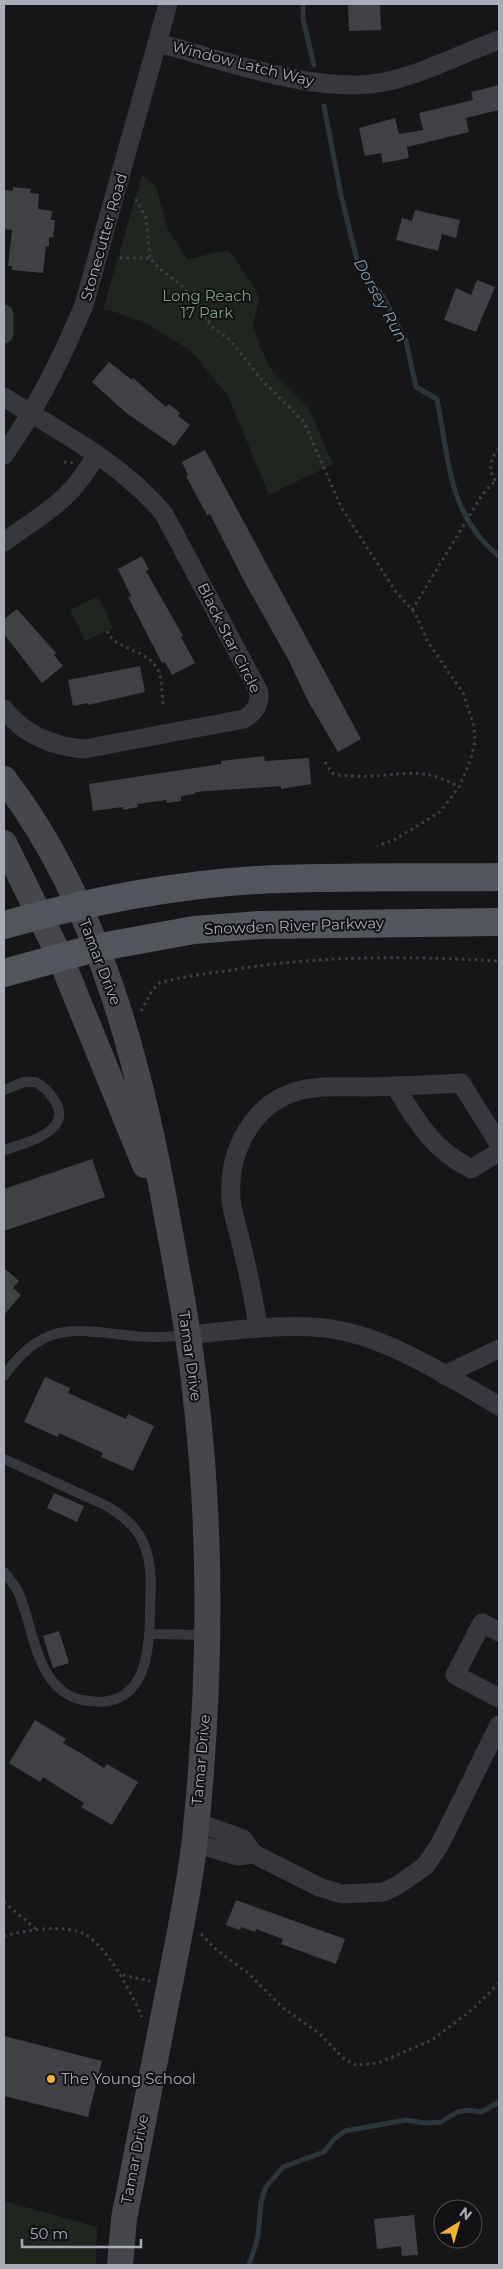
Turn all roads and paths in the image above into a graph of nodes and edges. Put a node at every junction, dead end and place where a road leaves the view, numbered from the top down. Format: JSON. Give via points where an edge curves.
{"nodes":[{"id":1,"x":168,"y":4,"type":"edge"},
{"id":2,"x":499,"y":40,"type":"edge"},
{"id":3,"x":158,"y":43,"type":"junction"},
{"id":4,"x":136,"y":199,"type":"dead end"},
{"id":5,"x":120,"y":258,"type":"dead end"},
{"id":6,"x":150,"y":258,"type":"junction"},
{"id":7,"x":4,"y":314,"type":"edge"},
{"id":8,"x":223,"y":314,"type":"dead end"},
{"id":9,"x":208,"y":322,"type":"junction"},
{"id":10,"x":4,"y":334,"type":"edge"},
{"id":11,"x":4,"y":397,"type":"edge"},
{"id":12,"x":32,"y":414,"type":"junction"},
{"id":13,"x":499,"y":449,"type":"edge"},
{"id":14,"x":4,"y":455,"type":"edge"},
{"id":15,"x":96,"y":456,"type":"junction"},
{"id":16,"x":495,"y":480,"type":"junction"},
{"id":17,"x":499,"y":484,"type":"edge"},
{"id":18,"x":4,"y":542,"type":"edge"},
{"id":19,"x":412,"y":610,"type":"junction"},
{"id":20,"x":107,"y":631,"type":"dead end"},
{"id":21,"x":164,"y":708,"type":"dead end"},
{"id":22,"x":4,"y":709,"type":"edge"},
{"id":23,"x":325,"y":762,"type":"dead end"},
{"id":24,"x":4,"y":778,"type":"edge"},
{"id":25,"x":459,"y":787,"type":"junction"},
{"id":26,"x":4,"y":843,"type":"edge"},
{"id":27,"x":377,"y":846,"type":"dead end"},
{"id":28,"x":499,"y":877,"type":"edge"},
{"id":29,"x":78,"y":905,"type":"junction"},
{"id":30,"x":41,"y":914,"type":"junction"},
{"id":31,"x":499,"y":922,"type":"edge"},
{"id":32,"x":4,"y":925,"type":"edge"},
{"id":33,"x":95,"y":948,"type":"junction"},
{"id":34,"x":60,"y":957,"type":"junction"},
{"id":35,"x":499,"y":961,"type":"edge"},
{"id":36,"x":4,"y":973,"type":"edge"},
{"id":37,"x":140,"y":1011,"type":"dead end"},
{"id":38,"x":395,"y":1086,"type":"junction"},
{"id":39,"x":4,"y":1090,"type":"edge"},
{"id":40,"x":499,"y":1144,"type":"edge"},
{"id":41,"x":4,"y":1150,"type":"edge"},
{"id":42,"x":499,"y":1152,"type":"edge"},
{"id":43,"x":174,"y":1250,"type":"junction"},
{"id":44,"x":258,"y":1328,"type":"junction"},
{"id":45,"x":188,"y":1335,"type":"junction"},
{"id":46,"x":499,"y":1349,"type":"edge"},
{"id":47,"x":444,"y":1375,"type":"junction"},
{"id":48,"x":4,"y":1376,"type":"edge"},
{"id":49,"x":499,"y":1406,"type":"edge"},
{"id":50,"x":4,"y":1459,"type":"edge"},
{"id":51,"x":4,"y":1572,"type":"edge"},
{"id":52,"x":499,"y":1632,"type":"edge"},
{"id":53,"x":150,"y":1634,"type":"junction"},
{"id":54,"x":208,"y":1636,"type":"junction"},
{"id":55,"x":499,"y":1698,"type":"edge"},
{"id":56,"x":499,"y":1725,"type":"edge"},
{"id":57,"x":195,"y":1832,"type":"junction"},
{"id":58,"x":4,"y":1902,"type":"edge"},
{"id":59,"x":38,"y":1931,"type":"junction"},
{"id":60,"x":200,"y":1933,"type":"dead end"},
{"id":61,"x":4,"y":1936,"type":"edge"},
{"id":62,"x":122,"y":1975,"type":"junction"},
{"id":63,"x":150,"y":1981,"type":"dead end"},
{"id":64,"x":499,"y":1983,"type":"edge"},
{"id":65,"x":144,"y":2021,"type":"dead end"},
{"id":66,"x":120,"y":2265,"type":"edge"}],
"edges":[{"from":1,"to":3,"type":"street","name":"Stonecutter Road"},
{"from":2,"to":3,"type":"street","name":"Window Latch Way","via":[[419,73],[387,82],[357,85],[321,84],[290,78]]},
{"from":3,"to":12,"type":"street","name":"Stonecutter Road","via":[[84,305]]},
{"from":4,"to":6,"type":"path","via":[[146,218]]},
{"from":5,"to":6,"type":"path"},
{"from":6,"to":9,"type":"path","via":[[183,287]]},
{"from":7,"to":10,"type":"street"},
{"from":8,"to":9,"type":"path"},
{"from":9,"to":19,"type":"path","via":[[231,341],[261,379],[304,422],[341,507],[396,592]]},
{"from":11,"to":12,"type":"street","name":"Black Star Circle"},
{"from":12,"to":14,"type":"street","name":"Stonecutter Road"},
{"from":12,"to":15,"type":"street","name":"Black Star Circle"},
{"from":13,"to":16,"type":"path","via":[[490,464]]},
{"from":15,"to":18,"type":"street","via":[[64,500]]},
{"from":15,"to":22,"type":"street","name":"Black Star Circle","via":[[131,478],[164,514],[260,692],[260,700],[252,714],[244,719],[84,749],[46,742],[18,725]]},
{"from":16,"to":17,"type":"path"},
{"from":16,"to":19,"type":"path","via":[[482,495]]},
{"from":19,"to":25,"type":"path","via":[[428,642],[463,693],[474,726],[471,759]]},
{"from":20,"to":21,"type":"path","via":[[113,641],[152,660],[161,679]]},
{"from":23,"to":25,"type":"path","via":[[337,775],[371,777],[428,773]]},
{"from":24,"to":29,"type":"street","name":"Tamar Drive","via":[[45,841]]},
{"from":25,"to":27,"type":"path","via":[[440,812],[394,840]]},
{"from":26,"to":30,"type":"street","name":"Tamar Drive"},
{"from":28,"to":29,"type":"main road","via":[[257,880],[192,886]]},
{"from":29,"to":30,"type":"main road"},
{"from":29,"to":33,"type":"street","name":"Tamar Drive"},
{"from":30,"to":32,"type":"main road"},
{"from":30,"to":34,"type":"street","name":"Tamar Drive"},
{"from":31,"to":33,"type":"main road","name":"Snowden River Parkway","via":[[260,925],[194,930]]},
{"from":33,"to":34,"type":"main road","name":"Snowden River Parkway"},
{"from":33,"to":43,"type":"street","name":"Tamar Drive","via":[[119,1011],[139,1079],[158,1159]]},
{"from":34,"to":36,"type":"main road","name":"Snowden River Parkway"},
{"from":34,"to":43,"type":"street","name":"Tamar Drive","via":[[145,1163]]},
{"from":35,"to":37,"type":"path","via":[[376,956],[253,966],[160,983]]},
{"from":38,"to":40,"type":"street","via":[[461,1083]]},
{"from":38,"to":42,"type":"street","via":[[426,1136],[456,1161],[472,1169]]},
{"from":38,"to":44,"type":"street","via":[[297,1091],[268,1107],[254,1120],[241,1140],[231,1175],[231,1200]]},
{"from":39,"to":41,"type":"lane","via":[[24,1082],[36,1082],[52,1096],[58,1106],[58,1116],[56,1125],[41,1137]]},
{"from":43,"to":45,"type":"street","name":"Tamar Drive"},
{"from":44,"to":45,"type":"street"},
{"from":44,"to":47,"type":"street","via":[[315,1327],[340,1331],[387,1346]]},
{"from":45,"to":48,"type":"lane","via":[[159,1338],[85,1329],[64,1332],[30,1346]]},
{"from":45,"to":54,"type":"street","name":"Tamar Drive","via":[[204,1485]]},
{"from":46,"to":47,"type":"street"},
{"from":47,"to":49,"type":"street"},
{"from":50,"to":53,"type":"lane","via":[[107,1506],[131,1526],[141,1538],[151,1567]]},
{"from":51,"to":53,"type":"lane","via":[[18,1592],[49,1675],[72,1698],[98,1703],[123,1696],[144,1669]]},
{"from":52,"to":55,"type":"street","via":[[482,1623],[454,1675]]},
{"from":53,"to":54,"type":"lane"},
{"from":54,"to":57,"type":"street","name":"Tamar Drive","via":[[206,1709]]},
{"from":56,"to":57,"type":"street","via":[[439,1846],[425,1866],[384,1892],[342,1894],[319,1887],[254,1854],[243,1839]]},
{"from":57,"to":66,"type":"street","name":"Tamar Drive","via":[[183,1915],[124,2219]]},
{"from":58,"to":59,"type":"path"},
{"from":59,"to":61,"type":"path"},
{"from":59,"to":62,"type":"path","via":[[81,1932],[94,1942]]},
{"from":60,"to":64,"type":"path","via":[[282,2007],[321,2035],[343,2058],[356,2065],[378,2063],[432,2040],[485,1999]]},
{"from":62,"to":63,"type":"path"},
{"from":62,"to":65,"type":"path"}]}
